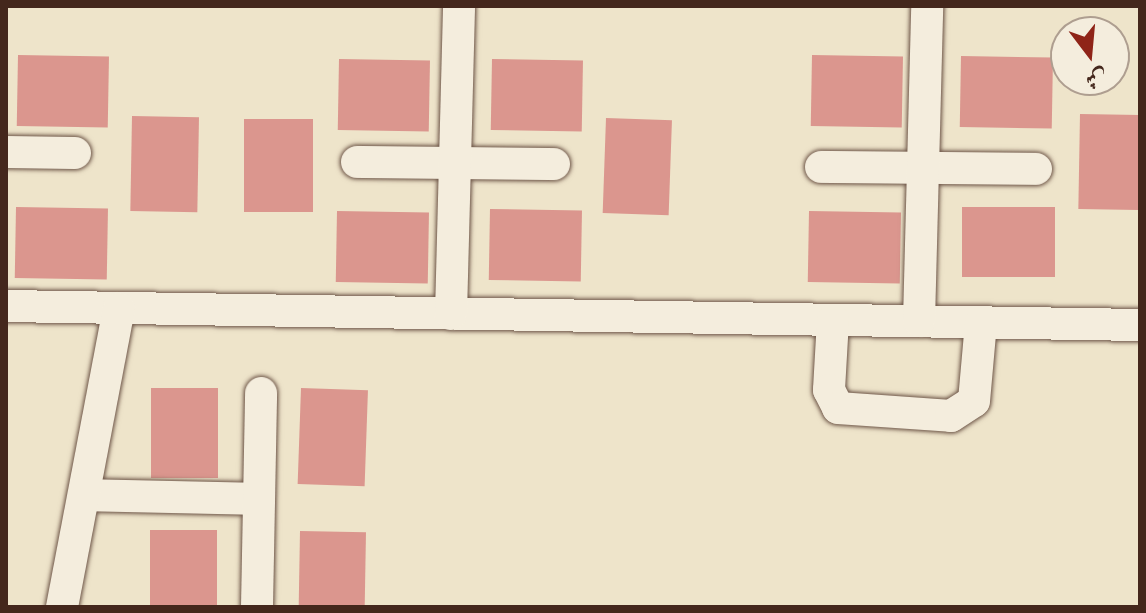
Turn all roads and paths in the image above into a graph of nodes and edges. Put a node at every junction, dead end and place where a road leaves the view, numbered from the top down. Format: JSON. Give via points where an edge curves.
{"nodes":[{"id":1,"x":459,"y":6,"type":"edge"},
{"id":2,"x":927,"y":6,"type":"edge"},
{"id":3,"x":6,"y":152,"type":"edge"},
{"id":4,"x":75,"y":153,"type":"dead end"},
{"id":5,"x":357,"y":162,"type":"dead end"},
{"id":6,"x":455,"y":163,"type":"junction"},
{"id":7,"x":554,"y":164,"type":"dead end"},
{"id":8,"x":821,"y":167,"type":"dead end"},
{"id":9,"x":923,"y":168,"type":"junction"},
{"id":10,"x":1036,"y":169,"type":"dead end"},
{"id":11,"x":6,"y":306,"type":"edge"},
{"id":12,"x":119,"y":308,"type":"junction"},
{"id":13,"x":451,"y":314,"type":"junction"},
{"id":14,"x":833,"y":320,"type":"junction"},
{"id":15,"x":919,"y":321,"type":"junction"},
{"id":16,"x":981,"y":322,"type":"junction"},
{"id":17,"x":1140,"y":325,"type":"edge"},
{"id":18,"x":261,"y":393,"type":"dead end"},
{"id":19,"x":84,"y":495,"type":"junction"},
{"id":20,"x":259,"y":499,"type":"junction"},
{"id":21,"x":62,"y":607,"type":"edge"},
{"id":22,"x":257,"y":607,"type":"edge"}],
"edges":[{"from":1,"to":6,"type":"street"},
{"from":2,"to":9,"type":"street"},
{"from":3,"to":4,"type":"street"},
{"from":5,"to":6,"type":"street"},
{"from":6,"to":7,"type":"street"},
{"from":6,"to":13,"type":"street"},
{"from":8,"to":9,"type":"street"},
{"from":9,"to":10,"type":"street"},
{"from":9,"to":15,"type":"street"},
{"from":11,"to":12,"type":"street"},
{"from":12,"to":13,"type":"street"},
{"from":12,"to":19,"type":"street"},
{"from":13,"to":14,"type":"street"},
{"from":14,"to":15,"type":"street"},
{"from":14,"to":16,"type":"street","via":[[829,390],[838,408],[951,416],[974,401]]},
{"from":15,"to":16,"type":"street"},
{"from":16,"to":17,"type":"street"},
{"from":18,"to":20,"type":"street"},
{"from":19,"to":20,"type":"street"},
{"from":19,"to":21,"type":"street"},
{"from":20,"to":22,"type":"street"}]}
